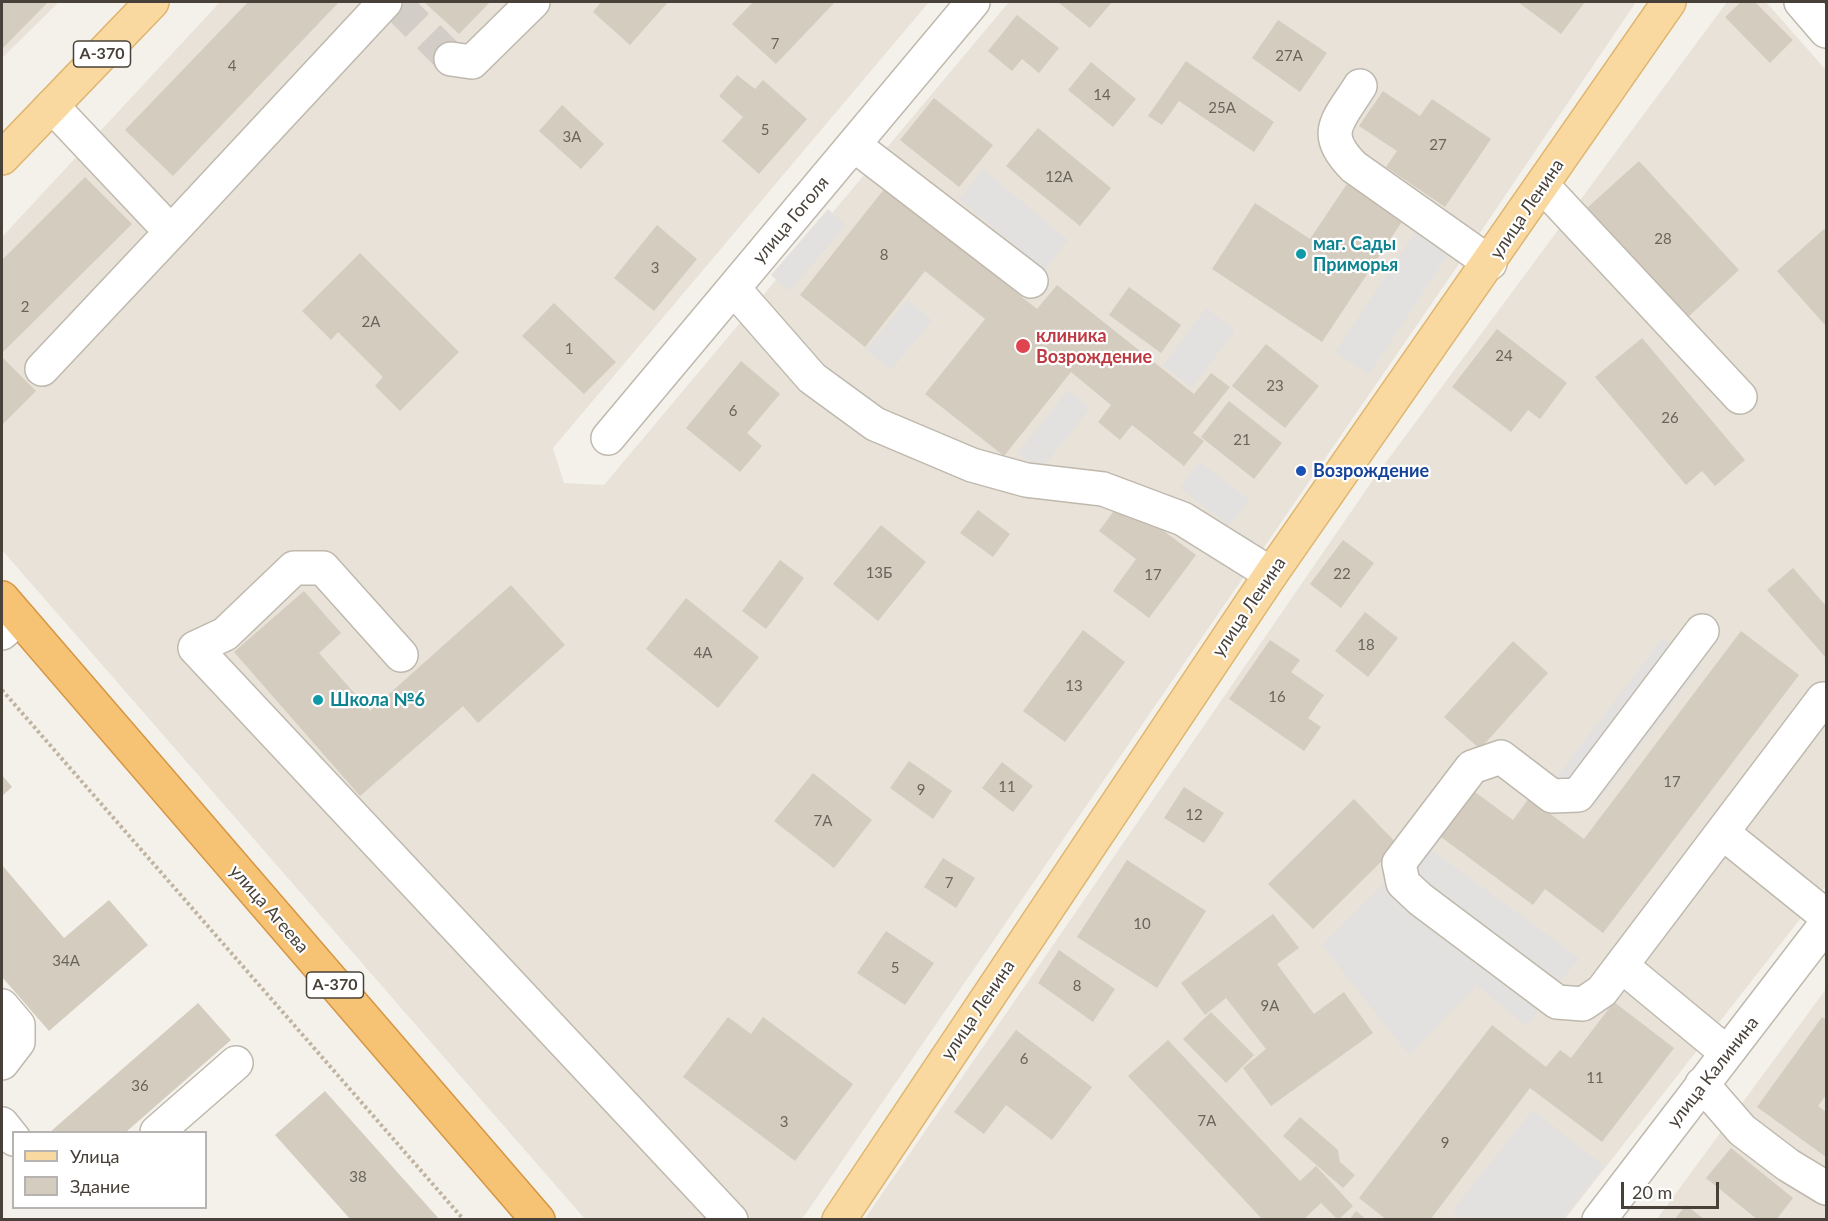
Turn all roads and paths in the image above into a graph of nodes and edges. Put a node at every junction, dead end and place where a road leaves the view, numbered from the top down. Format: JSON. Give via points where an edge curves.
{"nodes":[{"id":1,"x":152,"y":2,"type":"edge"},
{"id":2,"x":385,"y":2,"type":"edge"},
{"id":3,"x":533,"y":2,"type":"edge"},
{"id":4,"x":973,"y":2,"type":"edge"},
{"id":5,"x":1669,"y":2,"type":"edge"},
{"id":6,"x":1801,"y":2,"type":"edge"},
{"id":7,"x":1827,"y":31,"type":"edge"},
{"id":8,"x":451,"y":59,"type":"dead end"},
{"id":9,"x":1360,"y":86,"type":"dead end"},
{"id":10,"x":51,"y":106,"type":"junction"},
{"id":11,"x":854,"y":146,"type":"junction"},
{"id":12,"x":2,"y":158,"type":"edge"},
{"id":13,"x":1543,"y":186,"type":"junction"},
{"id":14,"x":171,"y":232,"type":"junction"},
{"id":15,"x":1490,"y":263,"type":"junction"},
{"id":16,"x":1031,"y":281,"type":"dead end"},
{"id":17,"x":734,"y":289,"type":"junction"},
{"id":18,"x":42,"y":369,"type":"dead end"},
{"id":19,"x":1740,"y":397,"type":"dead end"},
{"id":20,"x":608,"y":438,"type":"dead end"},
{"id":21,"x":1271,"y":574,"type":"junction"},
{"id":22,"x":7,"y":616,"type":"edge"},
{"id":23,"x":1702,"y":631,"type":"dead end"},
{"id":24,"x":401,"y":655,"type":"dead end"},
{"id":25,"x":2,"y":690,"type":"edge"},
{"id":26,"x":1827,"y":699,"type":"edge"},
{"id":27,"x":1723,"y":833,"type":"junction"},
{"id":28,"x":1827,"y":916,"type":"edge"},
{"id":29,"x":1827,"y":924,"type":"edge"},
{"id":30,"x":1622,"y":966,"type":"junction"},
{"id":31,"x":2,"y":1006,"type":"edge"},
{"id":32,"x":1727,"y":1053,"type":"junction"},
{"id":33,"x":2,"y":1063,"type":"edge"},
{"id":34,"x":236,"y":1063,"type":"dead end"},
{"id":35,"x":1702,"y":1084,"type":"junction"},
{"id":36,"x":2,"y":1124,"type":"edge"},
{"id":37,"x":158,"y":1131,"type":"edge"},
{"id":38,"x":12,"y":1136,"type":"edge"},
{"id":39,"x":1827,"y":1188,"type":"edge"},
{"id":40,"x":464,"y":1220,"type":"edge"},
{"id":41,"x":538,"y":1220,"type":"edge"},
{"id":42,"x":731,"y":1220,"type":"edge"},
{"id":43,"x":839,"y":1220,"type":"edge"},
{"id":44,"x":1599,"y":1220,"type":"edge"}],
"edges":[{"from":1,"to":10,"type":"main road","number":"А-370"},
{"from":2,"to":14,"type":"street"},
{"from":3,"to":8,"type":"street","via":[[472,62]]},
{"from":4,"to":11,"type":"street","name":"улица Гоголя"},
{"from":5,"to":13,"type":"main road","name":"улица Ленина"},
{"from":6,"to":7,"type":"street"},
{"from":9,"to":15,"type":"street","via":[[1336,125],[1334,141],[1341,154]]},
{"from":10,"to":12,"type":"main road","number":"А-370"},
{"from":10,"to":14,"type":"street"},
{"from":11,"to":16,"type":"street"},
{"from":11,"to":17,"type":"street","name":"улица Гоголя"},
{"from":13,"to":15,"type":"main road","name":"улица Ленина"},
{"from":13,"to":19,"type":"street"},
{"from":14,"to":18,"type":"street"},
{"from":15,"to":21,"type":"main road","name":"улица Ленина"},
{"from":17,"to":20,"type":"street","name":"улица Гоголя"},
{"from":17,"to":21,"type":"street","via":[[813,378],[875,424],[972,465],[1026,480],[1103,489],[1183,519]]},
{"from":21,"to":43,"type":"main road","name":"улица Ленина"},
{"from":22,"to":41,"type":"highway","name":"улица Агеева","number":"А-370"},
{"from":23,"to":30,"type":"street","via":[[1578,795],[1552,796],[1501,757],[1472,767],[1399,863],[1403,883],[1420,899],[1557,1002],[1583,1004],[1602,991]]},
{"from":24,"to":42,"type":"street","via":[[323,568],[294,568],[225,634],[195,648]]},
{"from":25,"to":40,"type":"path"},
{"from":26,"to":27,"type":"street","via":[[1823,699]]},
{"from":27,"to":28,"type":"street"},
{"from":27,"to":30,"type":"street"},
{"from":29,"to":32,"type":"street","name":"улица Калинина"},
{"from":30,"to":32,"type":"street"},
{"from":31,"to":33,"type":"street","via":[[18,1024],[18,1042]]},
{"from":32,"to":35,"type":"street","name":"улица Калинина"},
{"from":34,"to":37,"type":"street"},
{"from":35,"to":39,"type":"street","via":[[1742,1130]]},
{"from":35,"to":44,"type":"street","name":"улица Калинина"},
{"from":36,"to":38,"type":"street"}]}
